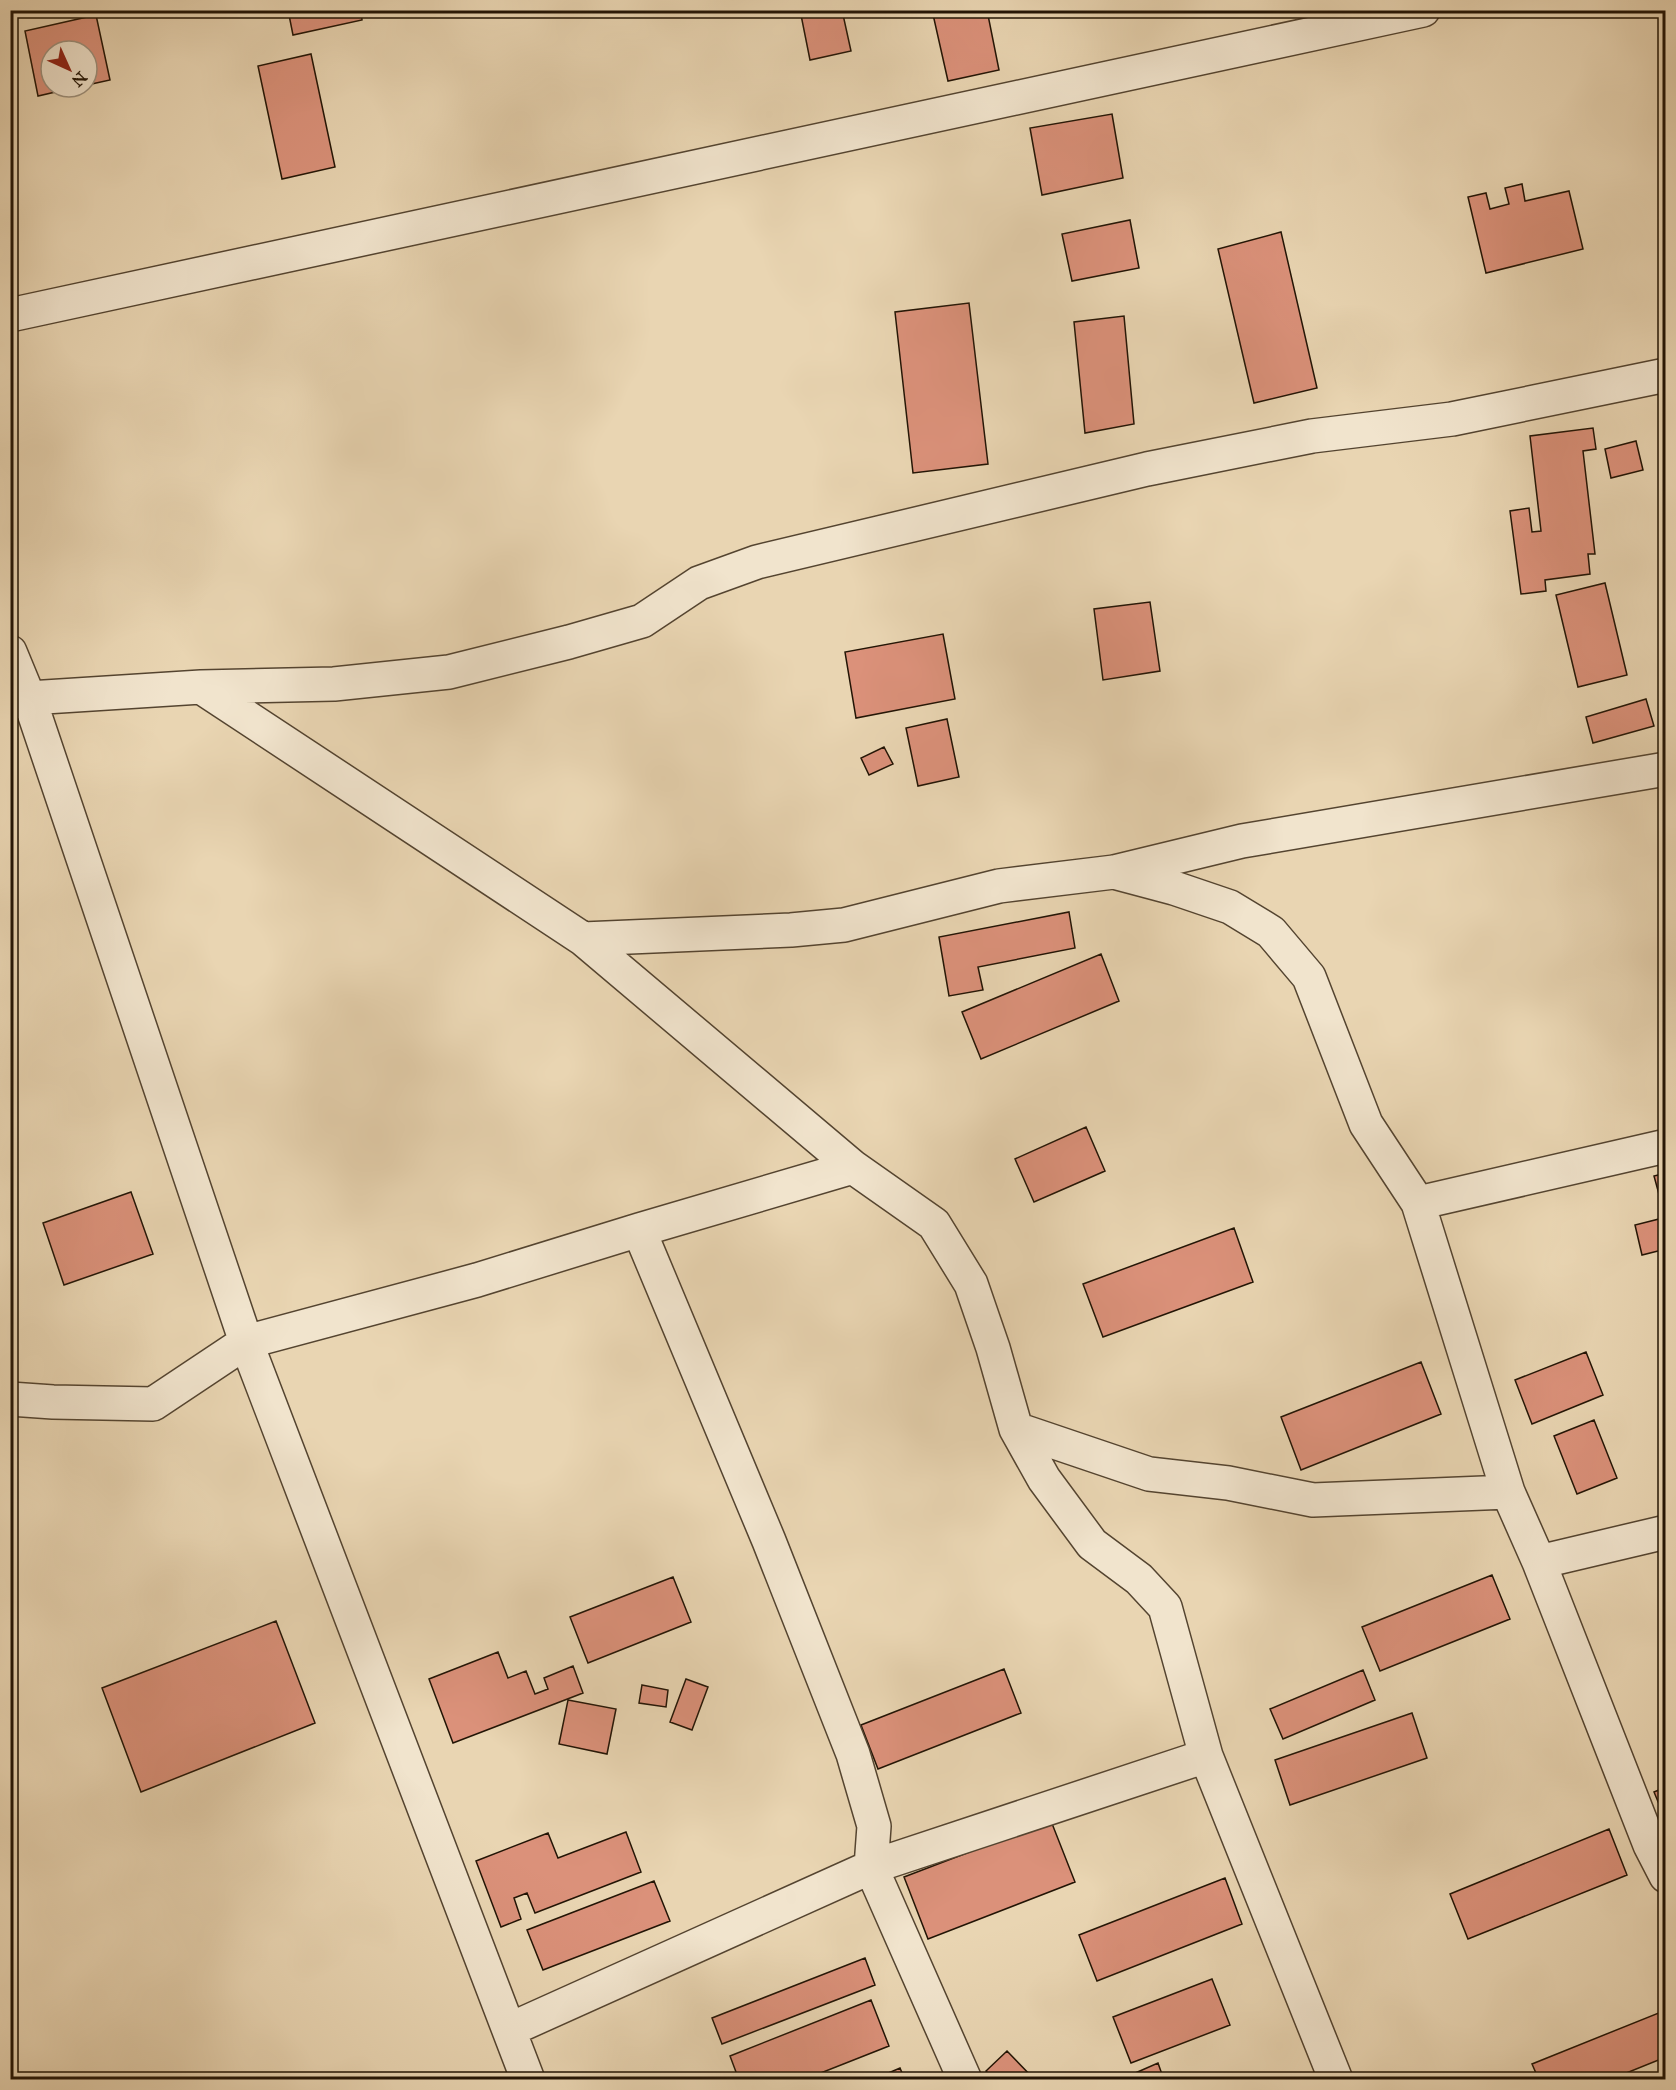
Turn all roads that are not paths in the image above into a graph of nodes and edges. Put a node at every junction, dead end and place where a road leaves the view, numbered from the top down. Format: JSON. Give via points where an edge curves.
{"nodes":[{"id":1,"x":1423,"y":10,"type":"edge"},
{"id":2,"x":10,"y":315,"type":"edge"},
{"id":3,"x":1665,"y":375,"type":"edge"},
{"id":4,"x":10,"y":652,"type":"edge"},
{"id":5,"x":201,"y":687,"type":"junction"},
{"id":6,"x":20,"y":701,"type":"edge"},
{"id":7,"x":1665,"y":769,"type":"edge"},
{"id":8,"x":1114,"y":872,"type":"junction"},
{"id":9,"x":583,"y":939,"type":"junction"},
{"id":10,"x":1665,"y":1146,"type":"edge"},
{"id":11,"x":854,"y":1167,"type":"junction"},
{"id":12,"x":1418,"y":1203,"type":"junction"},
{"id":13,"x":639,"y":1230,"type":"junction"},
{"id":14,"x":246,"y":1342,"type":"junction"},
{"id":15,"x":10,"y":1400,"type":"edge"},
{"id":16,"x":1016,"y":1429,"type":"junction"},
{"id":17,"x":1508,"y":1492,"type":"junction"},
{"id":18,"x":1665,"y":1532,"type":"edge"},
{"id":19,"x":1539,"y":1562,"type":"junction"},
{"id":20,"x":1206,"y":1756,"type":"junction"},
{"id":21,"x":871,"y":1867,"type":"junction"},
{"id":22,"x":1665,"y":1876,"type":"edge"},
{"id":23,"x":509,"y":2030,"type":"junction"},
{"id":24,"x":528,"y":2079,"type":"edge"},
{"id":25,"x":965,"y":2079,"type":"edge"},
{"id":26,"x":1335,"y":2079,"type":"edge"}],
"edges":[{"from":1,"to":2,"type":"street"},
{"from":3,"to":5,"type":"street","via":[[1452,419],[1312,436],[1147,469],[757,562],[699,583],[642,621],[449,672],[334,684]]},
{"from":4,"to":6,"type":"street"},
{"from":5,"to":6,"type":"street"},
{"from":5,"to":9,"type":"street"},
{"from":6,"to":14,"type":"street"},
{"from":7,"to":8,"type":"street","via":[[1242,841]]},
{"from":8,"to":9,"type":"street","via":[[999,886],[844,925]]},
{"from":8,"to":12,"type":"street","via":[[1230,907],[1271,932],[1309,977],[1366,1124]]},
{"from":9,"to":11,"type":"street"},
{"from":10,"to":12,"type":"street"},
{"from":11,"to":13,"type":"street"},
{"from":11,"to":16,"type":"street","via":[[934,1224],[971,1284]]},
{"from":12,"to":17,"type":"street"},
{"from":13,"to":14,"type":"street","via":[[477,1280]]},
{"from":13,"to":21,"type":"street","via":[[853,1754],[874,1826]]},
{"from":14,"to":15,"type":"street","via":[[153,1404]]},
{"from":14,"to":23,"type":"street"},
{"from":16,"to":17,"type":"street","via":[[1149,1474],[1228,1483],[1313,1500]]},
{"from":16,"to":20,"type":"street","via":[[1044,1479],[1092,1544],[1139,1579],[1165,1607]]},
{"from":17,"to":19,"type":"street"},
{"from":18,"to":19,"type":"street"},
{"from":19,"to":22,"type":"street"},
{"from":20,"to":21,"type":"street"},
{"from":20,"to":26,"type":"street"},
{"from":21,"to":23,"type":"street"},
{"from":21,"to":25,"type":"street"},
{"from":23,"to":24,"type":"street"}]}
